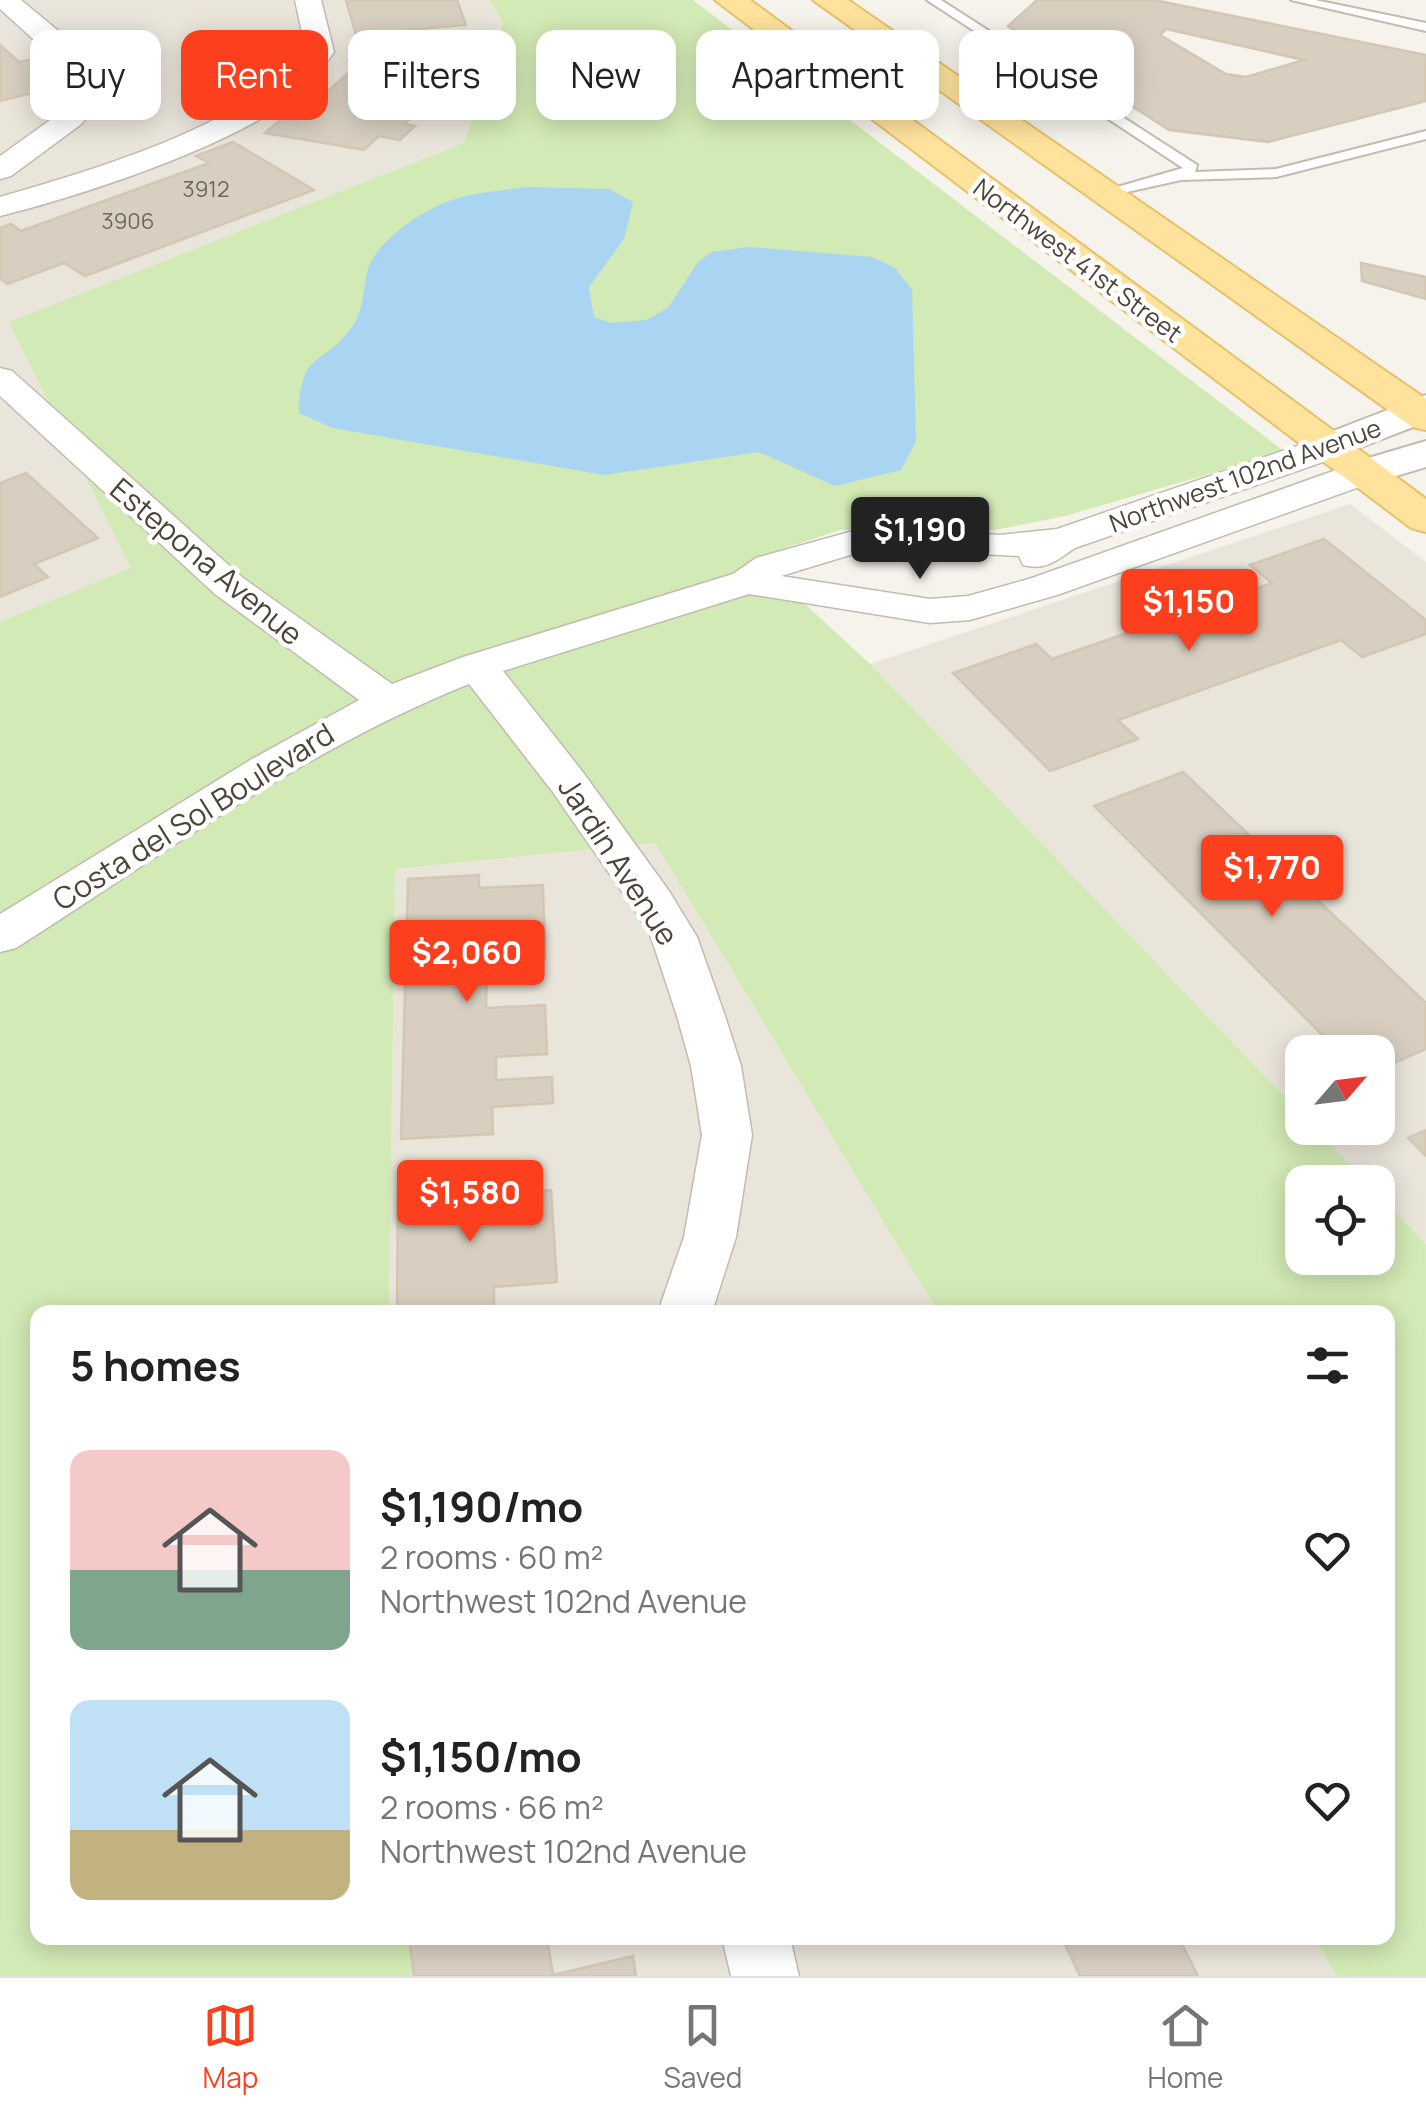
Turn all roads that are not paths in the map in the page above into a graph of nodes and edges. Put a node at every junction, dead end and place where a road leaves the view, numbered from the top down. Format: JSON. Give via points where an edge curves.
{"nodes":[{"id":1,"x":4,"y":0,"type":"edge"},
{"id":2,"x":308,"y":0,"type":"edge"},
{"id":3,"x":730,"y":0,"type":"edge"},
{"id":4,"x":828,"y":0,"type":"edge"},
{"id":5,"x":933,"y":0,"type":"edge"},
{"id":6,"x":1297,"y":0,"type":"edge"},
{"id":7,"x":1426,"y":26,"type":"edge"},
{"id":8,"x":1426,"y":134,"type":"edge"},
{"id":9,"x":0,"y":170,"type":"edge"},
{"id":10,"x":1180,"y":176,"type":"junction"},
{"id":11,"x":1106,"y":196,"type":"junction"},
{"id":12,"x":0,"y":206,"type":"edge"},
{"id":13,"x":0,"y":378,"type":"edge"},
{"id":14,"x":35,"y":410,"type":"junction"},
{"id":15,"x":1423,"y":412,"type":"edge"},
{"id":16,"x":0,"y":429,"type":"edge"},
{"id":17,"x":1330,"y":447,"type":"junction"},
{"id":18,"x":1426,"y":454,"type":"edge"},
{"id":19,"x":1364,"y":472,"type":"junction"},
{"id":20,"x":1426,"y":519,"type":"edge"},
{"id":21,"x":1062,"y":540,"type":"junction"},
{"id":22,"x":821,"y":550,"type":"junction"},
{"id":23,"x":860,"y":552,"type":"junction"},
{"id":24,"x":964,"y":568,"type":"junction"},
{"id":25,"x":747,"y":582,"type":"junction"},
{"id":26,"x":838,"y":595,"type":"junction"},
{"id":27,"x":961,"y":610,"type":"junction"},
{"id":28,"x":477,"y":666,"type":"junction"},
{"id":29,"x":388,"y":701,"type":"junction"},
{"id":30,"x":0,"y":936,"type":"edge"},
{"id":31,"x":687,"y":1305,"type":"edge"},
{"id":32,"x":758,"y":1945,"type":"edge"},
{"id":33,"x":765,"y":1976,"type":"edge"}],
"edges":[{"from":1,"to":9,"type":"street","via":[[102,88]]},
{"from":2,"to":12,"type":"street","via":[[320,52],[270,100],[205,136]]},
{"from":3,"to":17,"type":"main road","name":"Northwest 41st Street"},
{"from":4,"to":11,"type":"main road"},
{"from":5,"to":10,"type":"lane","via":[[1192,168]]},
{"from":6,"to":7,"type":"lane"},
{"from":8,"to":10,"type":"lane","via":[[1280,175]]},
{"from":10,"to":11,"type":"lane"},
{"from":11,"to":15,"type":"main road"},
{"from":13,"to":14,"type":"street","name":"Estepona Avenue"},
{"from":14,"to":16,"type":"street"},
{"from":14,"to":29,"type":"street","name":"Estepona Avenue","via":[[229,586]]},
{"from":15,"to":17,"type":"street","name":"Northwest 102nd Avenue"},
{"from":17,"to":19,"type":"main road","name":"Northwest 41st Street"},
{"from":17,"to":21,"type":"street","name":"Northwest 102nd Avenue"},
{"from":18,"to":19,"type":"street","name":"Northwest 102nd Avenue"},
{"from":19,"to":20,"type":"main road","name":"Northwest 41st Street"},
{"from":19,"to":27,"type":"street","name":"Northwest 102nd Avenue","via":[[1042,588]]},
{"from":21,"to":22,"type":"street","name":"Northwest 102nd Avenue","via":[[1000,546],[890,535]]},
{"from":21,"to":24,"type":"street","name":"Northwest 102nd Avenue","via":[[1036,558]]},
{"from":22,"to":23,"type":"street","name":"Northwest 102nd Avenue"},
{"from":22,"to":25,"type":"street","name":"Northwest 102nd Avenue","via":[[770,566]]},
{"from":23,"to":24,"type":"street","name":"Northwest 102nd Avenue"},
{"from":23,"to":26,"type":"street"},
{"from":24,"to":27,"type":"street","via":[[955,579]]},
{"from":25,"to":26,"type":"street","name":"Northwest 102nd Avenue"},
{"from":25,"to":28,"type":"street","name":"Northwest 102nd Avenue"},
{"from":26,"to":27,"type":"street","name":"Northwest 102nd Avenue"},
{"from":28,"to":29,"type":"street","name":"Northwest 102nd Avenue"},
{"from":28,"to":31,"type":"street","name":"Jardin Avenue","via":[[653,902],[674,937],[701,1016],[727,1135],[714,1220]]},
{"from":29,"to":30,"type":"street","name":"Costa del Sol Boulevard"},
{"from":32,"to":33,"type":"street"}]}
